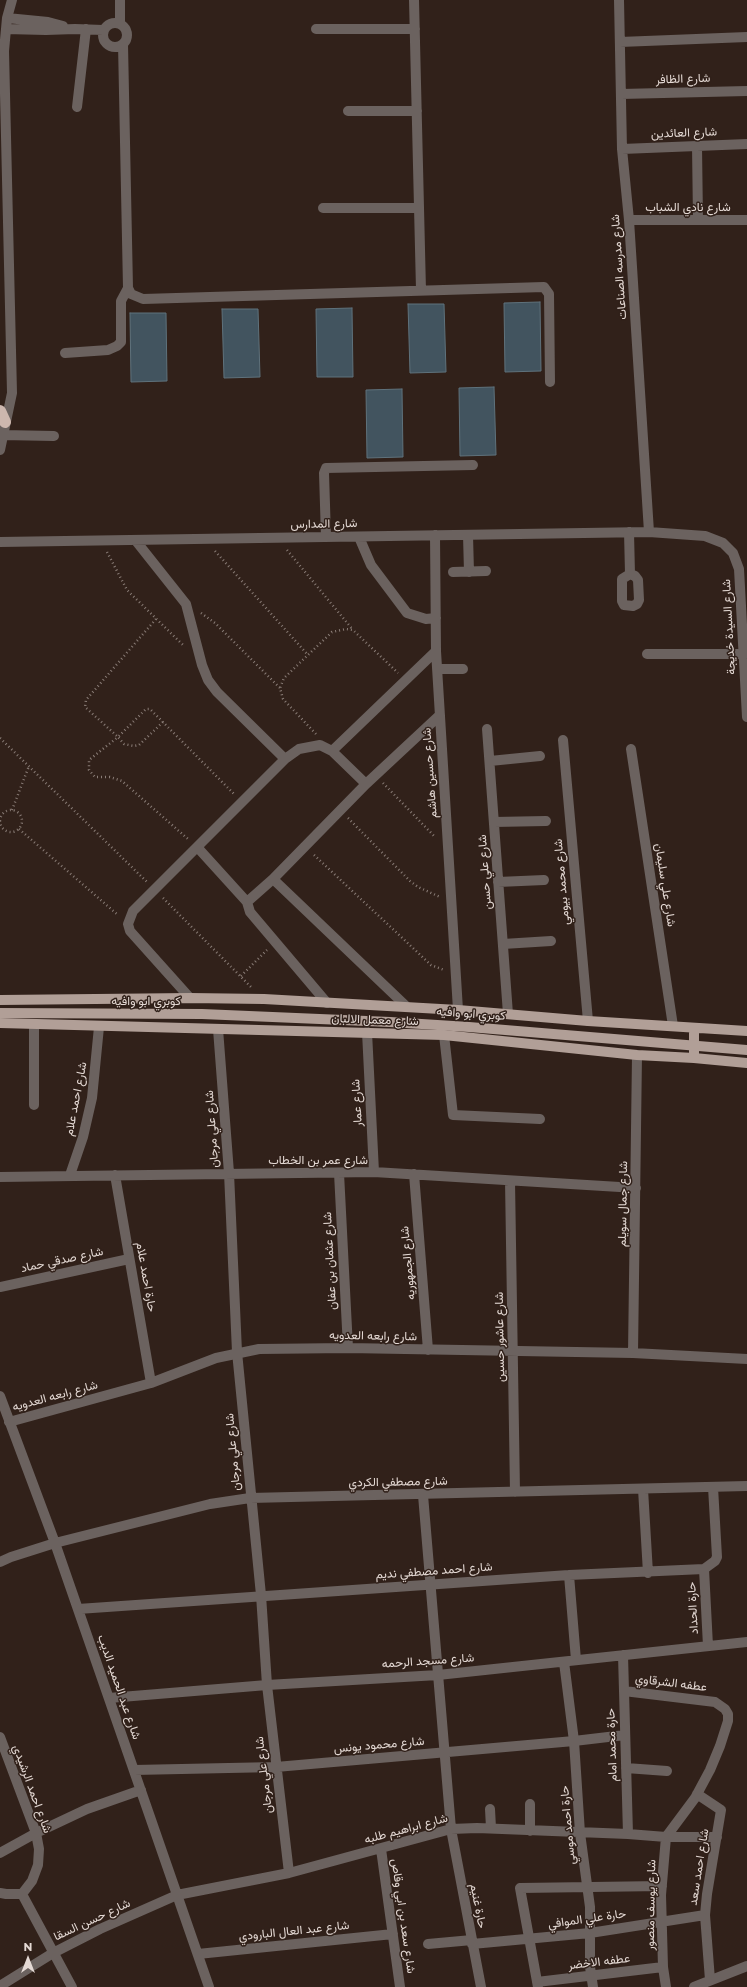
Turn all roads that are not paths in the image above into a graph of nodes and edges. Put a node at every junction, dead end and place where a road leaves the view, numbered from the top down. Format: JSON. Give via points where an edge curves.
{"nodes":[{"id":1,"x":12,"y":0,"type":"edge"},
{"id":2,"x":120,"y":0,"type":"edge"},
{"id":3,"x":414,"y":0,"type":"edge"},
{"id":4,"x":619,"y":0,"type":"edge"},
{"id":5,"x":7,"y":18,"type":"junction"},
{"id":6,"x":120,"y":24,"type":"junction"},
{"id":7,"x":75,"y":28,"type":"junction"},
{"id":8,"x":6,"y":29,"type":"junction"},
{"id":9,"x":86,"y":29,"type":"junction"},
{"id":10,"x":415,"y":29,"type":"junction"},
{"id":11,"x":103,"y":30,"type":"junction"},
{"id":12,"x":316,"y":30,"type":"dead end"},
{"id":13,"x":747,"y":38,"type":"edge"},
{"id":14,"x":620,"y":42,"type":"junction"},
{"id":15,"x":123,"y":44,"type":"junction"},
{"id":16,"x":747,"y":90,"type":"edge"},
{"id":17,"x":621,"y":94,"type":"junction"},
{"id":18,"x":77,"y":107,"type":"dead end"},
{"id":19,"x":348,"y":111,"type":"dead end"},
{"id":20,"x":417,"y":111,"type":"junction"},
{"id":21,"x":747,"y":144,"type":"edge"},
{"id":22,"x":697,"y":146,"type":"junction"},
{"id":23,"x":622,"y":149,"type":"junction"},
{"id":24,"x":323,"y":208,"type":"dead end"},
{"id":25,"x":419,"y":208,"type":"junction"},
{"id":26,"x":629,"y":220,"type":"junction"},
{"id":27,"x":698,"y":220,"type":"junction"},
{"id":28,"x":747,"y":220,"type":"edge"},
{"id":29,"x":128,"y":288,"type":"junction"},
{"id":30,"x":421,"y":290,"type":"junction"},
{"id":31,"x":65,"y":353,"type":"dead end"},
{"id":32,"x":550,"y":382,"type":"dead end"},
{"id":33,"x":2,"y":417,"type":"edge"},
{"id":34,"x":2,"y":435,"type":"junction"},
{"id":35,"x":54,"y":436,"type":"dead end"},
{"id":36,"x":0,"y":450,"type":"edge"},
{"id":37,"x":473,"y":465,"type":"dead end"},
{"id":38,"x":629,"y":532,"type":"junction"},
{"id":39,"x":649,"y":532,"type":"junction"},
{"id":40,"x":435,"y":535,"type":"junction"},
{"id":41,"x":468,"y":535,"type":"junction"},
{"id":42,"x":326,"y":537,"type":"junction"},
{"id":43,"x":359,"y":537,"type":"junction"},
{"id":44,"x":136,"y":541,"type":"junction"},
{"id":45,"x":0,"y":542,"type":"edge"},
{"id":46,"x":743,"y":570,"type":"edge"},
{"id":47,"x":486,"y":571,"type":"dead end"},
{"id":48,"x":453,"y":572,"type":"dead end"},
{"id":49,"x":469,"y":572,"type":"junction"},
{"id":50,"x":630,"y":574,"type":"dead end"},
{"id":51,"x":436,"y":618,"type":"junction"},
{"id":52,"x":436,"y":651,"type":"junction"},
{"id":53,"x":646,"y":654,"type":"dead end"},
{"id":54,"x":744,"y":654,"type":"junction"},
{"id":55,"x":437,"y":669,"type":"junction"},
{"id":56,"x":463,"y":669,"type":"dead end"},
{"id":57,"x":440,"y":715,"type":"junction"},
{"id":58,"x":747,"y":718,"type":"edge"},
{"id":59,"x":487,"y":729,"type":"dead end"},
{"id":60,"x":563,"y":740,"type":"dead end"},
{"id":61,"x":631,"y":749,"type":"dead end"},
{"id":62,"x":332,"y":751,"type":"junction"},
{"id":63,"x":540,"y":756,"type":"dead end"},
{"id":64,"x":285,"y":759,"type":"junction"},
{"id":65,"x":490,"y":761,"type":"junction"},
{"id":66,"x":366,"y":784,"type":"junction"},
{"id":67,"x":546,"y":821,"type":"dead end"},
{"id":68,"x":494,"y":822,"type":"junction"},
{"id":69,"x":198,"y":848,"type":"junction"},
{"id":70,"x":273,"y":879,"type":"junction"},
{"id":71,"x":544,"y":880,"type":"dead end"},
{"id":72,"x":498,"y":882,"type":"junction"},
{"id":73,"x":248,"y":902,"type":"junction"},
{"id":74,"x":551,"y":941,"type":"dead end"},
{"id":75,"x":503,"y":944,"type":"junction"},
{"id":76,"x":190,"y":998,"type":"junction"},
{"id":77,"x":0,"y":1000,"type":"edge"},
{"id":78,"x":327,"y":1003,"type":"junction"},
{"id":79,"x":407,"y":1007,"type":"junction"},
{"id":80,"x":458,"y":1010,"type":"junction"},
{"id":81,"x":0,"y":1013,"type":"edge"},
{"id":82,"x":508,"y":1014,"type":"junction"},
{"id":83,"x":588,"y":1021,"type":"junction"},
{"id":84,"x":0,"y":1023,"type":"edge"},
{"id":85,"x":34,"y":1024,"type":"junction"},
{"id":86,"x":673,"y":1026,"type":"junction"},
{"id":87,"x":100,"y":1027,"type":"junction"},
{"id":88,"x":218,"y":1028,"type":"junction"},
{"id":89,"x":694,"y":1028,"type":"junction"},
{"id":90,"x":747,"y":1031,"type":"edge"},
{"id":91,"x":367,"y":1032,"type":"junction"},
{"id":92,"x":444,"y":1035,"type":"junction"},
{"id":93,"x":747,"y":1050,"type":"edge"},
{"id":94,"x":637,"y":1055,"type":"junction"},
{"id":95,"x":694,"y":1058,"type":"junction"},
{"id":96,"x":747,"y":1063,"type":"edge"},
{"id":97,"x":34,"y":1106,"type":"dead end"},
{"id":98,"x":540,"y":1119,"type":"dead end"},
{"id":99,"x":374,"y":1172,"type":"junction"},
{"id":100,"x":229,"y":1173,"type":"junction"},
{"id":101,"x":339,"y":1173,"type":"junction"},
{"id":102,"x":414,"y":1174,"type":"junction"},
{"id":103,"x":70,"y":1175,"type":"junction"},
{"id":104,"x":115,"y":1175,"type":"junction"},
{"id":105,"x":0,"y":1177,"type":"edge"},
{"id":106,"x":510,"y":1181,"type":"junction"},
{"id":107,"x":636,"y":1188,"type":"junction"},
{"id":108,"x":129,"y":1259,"type":"junction"},
{"id":109,"x":0,"y":1287,"type":"edge"},
{"id":110,"x":348,"y":1348,"type":"junction"},
{"id":111,"x":428,"y":1350,"type":"junction"},
{"id":112,"x":237,"y":1352,"type":"junction"},
{"id":113,"x":513,"y":1352,"type":"junction"},
{"id":114,"x":633,"y":1353,"type":"junction"},
{"id":115,"x":747,"y":1359,"type":"edge"},
{"id":116,"x":151,"y":1383,"type":"junction"},
{"id":117,"x":0,"y":1396,"type":"edge"},
{"id":118,"x":9,"y":1422,"type":"junction"},
{"id":119,"x":747,"y":1486,"type":"edge"},
{"id":120,"x":713,"y":1487,"type":"junction"},
{"id":121,"x":643,"y":1489,"type":"junction"},
{"id":122,"x":515,"y":1492,"type":"junction"},
{"id":123,"x":424,"y":1495,"type":"junction"},
{"id":124,"x":250,"y":1498,"type":"junction"},
{"id":125,"x":55,"y":1543,"type":"junction"},
{"id":126,"x":0,"y":1562,"type":"edge"},
{"id":127,"x":704,"y":1569,"type":"junction"},
{"id":128,"x":648,"y":1572,"type":"junction"},
{"id":129,"x":569,"y":1575,"type":"junction"},
{"id":130,"x":430,"y":1584,"type":"junction"},
{"id":131,"x":261,"y":1595,"type":"junction"},
{"id":132,"x":78,"y":1609,"type":"junction"},
{"id":133,"x":747,"y":1642,"type":"edge"},
{"id":134,"x":708,"y":1646,"type":"junction"},
{"id":135,"x":623,"y":1655,"type":"junction"},
{"id":136,"x":576,"y":1660,"type":"junction"},
{"id":137,"x":564,"y":1662,"type":"junction"},
{"id":138,"x":438,"y":1675,"type":"junction"},
{"id":139,"x":267,"y":1685,"type":"junction"},
{"id":140,"x":624,"y":1691,"type":"junction"},
{"id":141,"x":109,"y":1698,"type":"junction"},
{"id":142,"x":625,"y":1735,"type":"junction"},
{"id":143,"x":0,"y":1737,"type":"edge"},
{"id":144,"x":574,"y":1741,"type":"junction"},
{"id":145,"x":445,"y":1752,"type":"junction"},
{"id":146,"x":276,"y":1767,"type":"junction"},
{"id":147,"x":626,"y":1768,"type":"junction"},
{"id":148,"x":134,"y":1770,"type":"junction"},
{"id":149,"x":668,"y":1770,"type":"dead end"},
{"id":150,"x":140,"y":1790,"type":"junction"},
{"id":151,"x":697,"y":1794,"type":"junction"},
{"id":152,"x":530,"y":1804,"type":"dead end"},
{"id":153,"x":490,"y":1809,"type":"dead end"},
{"id":154,"x":491,"y":1828,"type":"junction"},
{"id":155,"x":451,"y":1829,"type":"junction"},
{"id":156,"x":530,"y":1831,"type":"junction"},
{"id":157,"x":36,"y":1833,"type":"junction"},
{"id":158,"x":580,"y":1833,"type":"junction"},
{"id":159,"x":628,"y":1834,"type":"junction"},
{"id":160,"x":666,"y":1837,"type":"junction"},
{"id":161,"x":717,"y":1837,"type":"junction"},
{"id":162,"x":381,"y":1849,"type":"junction"},
{"id":163,"x":0,"y":1853,"type":"edge"},
{"id":164,"x":289,"y":1873,"type":"junction"},
{"id":165,"x":587,"y":1886,"type":"junction"},
{"id":166,"x":662,"y":1886,"type":"junction"},
{"id":167,"x":0,"y":1893,"type":"edge"},
{"id":168,"x":22,"y":1894,"type":"junction"},
{"id":169,"x":177,"y":1896,"type":"junction"},
{"id":170,"x":705,"y":1915,"type":"junction"},
{"id":171,"x":662,"y":1922,"type":"junction"},
{"id":172,"x":590,"y":1933,"type":"junction"},
{"id":173,"x":393,"y":1934,"type":"junction"},
{"id":174,"x":529,"y":1940,"type":"junction"},
{"id":175,"x":472,"y":1942,"type":"junction"},
{"id":176,"x":428,"y":1944,"type":"dead end"},
{"id":177,"x":53,"y":1953,"type":"junction"},
{"id":178,"x":198,"y":1954,"type":"junction"},
{"id":179,"x":663,"y":1966,"type":"junction"},
{"id":180,"x":747,"y":1966,"type":"edge"},
{"id":181,"x":591,"y":1977,"type":"junction"},
{"id":182,"x":710,"y":1980,"type":"junction"},
{"id":183,"x":538,"y":1985,"type":"edge"},
{"id":184,"x":0,"y":1986,"type":"edge"},
{"id":185,"x":72,"y":1987,"type":"edge"},
{"id":186,"x":209,"y":1987,"type":"edge"},
{"id":187,"x":400,"y":1987,"type":"edge"},
{"id":188,"x":481,"y":1987,"type":"edge"},
{"id":189,"x":593,"y":1987,"type":"edge"},
{"id":190,"x":666,"y":1987,"type":"edge"},
{"id":191,"x":694,"y":1987,"type":"edge"}],
"edges":[{"from":1,"to":5,"type":"street"},
{"from":2,"to":6,"type":"street"},
{"from":3,"to":10,"type":"street"},
{"from":4,"to":14,"type":"street","name":"شارع مدرسه الصناعات"},
{"from":5,"to":7,"type":"street","via":[[48,22]]},
{"from":5,"to":8,"type":"street"},
{"from":6,"to":11,"type":"street","via":[[107,25]]},
{"from":6,"to":15,"type":"street","via":[[124,26],[127,35]]},
{"from":7,"to":8,"type":"street"},
{"from":7,"to":9,"type":"street"},
{"from":8,"to":33,"type":"street","via":[[4,51],[12,393]]},
{"from":9,"to":11,"type":"street"},
{"from":9,"to":18,"type":"street"},
{"from":10,"to":12,"type":"street"},
{"from":10,"to":20,"type":"street"},
{"from":11,"to":15,"type":"street","via":[[104,41],[108,45],[113,47]]},
{"from":13,"to":14,"type":"street"},
{"from":14,"to":17,"type":"street","name":"شارع مدرسه الصناعات"},
{"from":15,"to":29,"type":"street"},
{"from":16,"to":17,"type":"street","name":"شارع الظافر"},
{"from":17,"to":23,"type":"street","name":"شارع مدرسه الصناعات"},
{"from":19,"to":20,"type":"street"},
{"from":20,"to":25,"type":"street"},
{"from":21,"to":22,"type":"street","name":"شارع العائدين"},
{"from":22,"to":23,"type":"street","name":"شارع العائدين"},
{"from":22,"to":27,"type":"street"},
{"from":23,"to":26,"type":"street","name":"شارع مدرسه الصناعات"},
{"from":24,"to":25,"type":"street"},
{"from":25,"to":30,"type":"street"},
{"from":26,"to":27,"type":"street","name":"شارع نادي الشباب"},
{"from":26,"to":39,"type":"street","name":"شارع مدرسه الصناعات"},
{"from":27,"to":28,"type":"street","name":"شارع نادي الشباب"},
{"from":29,"to":30,"type":"street","via":[[131,294],[143,299]]},
{"from":29,"to":31,"type":"street","via":[[121,300],[121,342],[108,350]]},
{"from":30,"to":32,"type":"street","via":[[544,287],[549,294]]},
{"from":33,"to":34,"type":"street"},
{"from":34,"to":35,"type":"street"},
{"from":34,"to":36,"type":"street"},
{"from":37,"to":42,"type":"street","via":[[326,468]]},
{"from":38,"to":39,"type":"street","name":"شارع المدارس"},
{"from":38,"to":41,"type":"street","name":"شارع المدارس"},
{"from":38,"to":50,"type":"street"},
{"from":39,"to":46,"type":"street","name":"شارع السيدة خديجة","via":[[705,536],[723,543],[733,553]]},
{"from":40,"to":41,"type":"street","name":"شارع المدارس"},
{"from":40,"to":43,"type":"street","name":"شارع المدارس"},
{"from":40,"to":51,"type":"street","name":"شارع حسين هاشم"},
{"from":41,"to":49,"type":"street"},
{"from":42,"to":43,"type":"street","name":"شارع المدارس"},
{"from":42,"to":44,"type":"street","name":"شارع المدارس"},
{"from":43,"to":51,"type":"street","via":[[371,565],[407,613],[421,618]]},
{"from":44,"to":45,"type":"street","name":"شارع المدارس"},
{"from":44,"to":64,"type":"street","via":[[186,604],[208,680]]},
{"from":46,"to":54,"type":"street","name":"شارع السيدة خديجة"},
{"from":47,"to":49,"type":"street"},
{"from":48,"to":49,"type":"street"},
{"from":51,"to":52,"type":"street","name":"شارع حسين هاشم"},
{"from":52,"to":55,"type":"street","name":"شارع حسين هاشم"},
{"from":52,"to":62,"type":"street"},
{"from":53,"to":54,"type":"street"},
{"from":54,"to":58,"type":"street","name":"شارع السيدة خديجة"},
{"from":55,"to":56,"type":"street"},
{"from":55,"to":57,"type":"street","name":"شارع حسين هاشم"},
{"from":57,"to":66,"type":"street"},
{"from":57,"to":80,"type":"street","name":"شارع حسين هاشم"},
{"from":59,"to":65,"type":"street","name":"شارع علي حسن"},
{"from":60,"to":83,"type":"street","name":"شارع محمد بيومي"},
{"from":61,"to":86,"type":"street","name":"شارع علي سليمان"},
{"from":62,"to":64,"type":"street","via":[[320,745],[311,746],[299,749]]},
{"from":62,"to":66,"type":"street"},
{"from":63,"to":65,"type":"street"},
{"from":64,"to":69,"type":"street"},
{"from":65,"to":68,"type":"street","name":"شارع علي حسن"},
{"from":66,"to":70,"type":"street"},
{"from":67,"to":68,"type":"street"},
{"from":68,"to":72,"type":"street","name":"شارع علي حسن"},
{"from":69,"to":73,"type":"street"},
{"from":69,"to":76,"type":"street","via":[[133,911],[128,924],[130,931]]},
{"from":70,"to":73,"type":"street"},
{"from":70,"to":79,"type":"street"},
{"from":71,"to":72,"type":"street"},
{"from":72,"to":75,"type":"street","name":"شارع علي حسن"},
{"from":73,"to":78,"type":"street","via":[[250,912]]},
{"from":74,"to":75,"type":"street"},
{"from":75,"to":82,"type":"street","name":"شارع علي حسن"},
{"from":76,"to":77,"type":"main road","name":"شارع معمل الالبان"},
{"from":76,"to":78,"type":"main road","name":"شارع معمل الالبان"},
{"from":78,"to":79,"type":"main road","name":"شارع معمل الالبان"},
{"from":79,"to":80,"type":"main road","name":"شارع معمل الالبان"},
{"from":80,"to":82,"type":"main road","name":"شارع معمل الالبان"},
{"from":81,"to":93,"type":"main road","name":"كوبري ابو وافيه","bridge":true,"via":[[202,1014],[390,1022],[469,1026]]},
{"from":82,"to":83,"type":"main road","name":"شارع معمل الالبان"},
{"from":83,"to":86,"type":"main road","name":"شارع معمل الالبان"},
{"from":84,"to":85,"type":"main road","name":"شارع معمل الالبان"},
{"from":85,"to":87,"type":"main road","name":"شارع معمل الالبان"},
{"from":85,"to":97,"type":"street"},
{"from":86,"to":89,"type":"main road","name":"شارع معمل الالبان"},
{"from":87,"to":88,"type":"main road","name":"شارع معمل الالبان"},
{"from":87,"to":103,"type":"street","name":"شارع احمد علام","via":[[92,1098],[83,1137]]},
{"from":88,"to":91,"type":"main road","name":"شارع معمل الالبان"},
{"from":88,"to":100,"type":"street","name":"شارع علي مرجان"},
{"from":89,"to":90,"type":"main road","name":"شارع معمل الالبان"},
{"from":89,"to":95,"type":"main road"},
{"from":91,"to":92,"type":"main road","name":"شارع معمل الالبان"},
{"from":91,"to":99,"type":"street","name":"شارع عمار"},
{"from":92,"to":94,"type":"main road","name":"شارع معمل الالبان"},
{"from":92,"to":98,"type":"street","via":[[453,1115]]},
{"from":94,"to":95,"type":"main road","name":"شارع معمل الالبان"},
{"from":94,"to":107,"type":"street","name":"شارع جمال سويلم"},
{"from":95,"to":96,"type":"main road","name":"شارع معمل الالبان"},
{"from":99,"to":101,"type":"street","name":"شارع عمر بن الخطاب"},
{"from":99,"to":102,"type":"street","name":"شارع عمر بن الخطاب"},
{"from":100,"to":101,"type":"street","name":"شارع عمر بن الخطاب"},
{"from":100,"to":104,"type":"street","name":"شارع عمر بن الخطاب"},
{"from":100,"to":112,"type":"street","name":"شارع علي مرجان"},
{"from":101,"to":110,"type":"street","name":"شارع عثمان بن عفان"},
{"from":102,"to":106,"type":"street","name":"شارع عمر بن الخطاب"},
{"from":102,"to":111,"type":"street","name":"شارع الجمهوريه"},
{"from":103,"to":104,"type":"street","name":"شارع عمر بن الخطاب"},
{"from":103,"to":105,"type":"street","name":"شارع عمر بن الخطاب"},
{"from":104,"to":108,"type":"street","name":"حارة احمد علام"},
{"from":106,"to":107,"type":"street","name":"شارع عمر بن الخطاب"},
{"from":106,"to":113,"type":"street","name":"شارع عاشور حسين"},
{"from":107,"to":114,"type":"street","name":"شارع جمال سويلم"},
{"from":108,"to":109,"type":"street","name":"شارع صدقي حماد"},
{"from":108,"to":116,"type":"street","name":"حارة احمد علام"},
{"from":110,"to":111,"type":"street","name":"شارع رابعه العدويه"},
{"from":110,"to":112,"type":"street","name":"شارع رابعه العدويه"},
{"from":111,"to":113,"type":"street","name":"شارع رابعه العدويه"},
{"from":112,"to":116,"type":"street","name":"شارع رابعه العدويه"},
{"from":112,"to":124,"type":"street","name":"شارع علي مرجان"},
{"from":113,"to":114,"type":"street","name":"شارع رابعه العدويه"},
{"from":113,"to":122,"type":"street","name":"شارع عاشور حسين"},
{"from":114,"to":115,"type":"street","name":"شارع رابعه العدويه"},
{"from":116,"to":118,"type":"street","name":"شارع رابعه العدويه"},
{"from":117,"to":118,"type":"street","name":"شارع عبد الحميد الديب"},
{"from":118,"to":125,"type":"street","name":"شارع عبد الحميد الديب"},
{"from":119,"to":120,"type":"street","name":"شارع مصطفي الكردي"},
{"from":120,"to":121,"type":"street","name":"شارع مصطفي الكردي"},
{"from":120,"to":127,"type":"street","via":[[717,1557]]},
{"from":121,"to":122,"type":"street","name":"شارع مصطفي الكردي"},
{"from":121,"to":128,"type":"street"},
{"from":122,"to":123,"type":"street","name":"شارع مصطفي الكردي"},
{"from":123,"to":124,"type":"street","name":"شارع مصطفي الكردي"},
{"from":123,"to":130,"type":"street","name":"حارة غنيم"},
{"from":124,"to":125,"type":"street","name":"شارع مصطفي الكردي","via":[[210,1504]]},
{"from":124,"to":131,"type":"street","name":"شارع علي مرجان"},
{"from":125,"to":126,"type":"street","name":"شارع مصطفي الكردي","via":[[10,1556]]},
{"from":125,"to":132,"type":"street","name":"شارع عبد الحميد الديب"},
{"from":127,"to":128,"type":"street","name":"شارع احمد مصطفي نديم"},
{"from":127,"to":134,"type":"street","name":"حارة الحداد"},
{"from":128,"to":129,"type":"street","name":"شارع احمد مصطفي نديم"},
{"from":129,"to":130,"type":"street","name":"شارع احمد مصطفي نديم"},
{"from":129,"to":136,"type":"street"},
{"from":130,"to":131,"type":"street","name":"شارع احمد مصطفي نديم"},
{"from":130,"to":138,"type":"street","name":"حارة غنيم"},
{"from":131,"to":132,"type":"street","name":"شارع احمد مصطفي نديم"},
{"from":131,"to":139,"type":"street","name":"شارع علي مرجان"},
{"from":132,"to":141,"type":"street","name":"شارع عبد الحميد الديب"},
{"from":133,"to":134,"type":"street","name":"شارع مسجد الرحمه"},
{"from":134,"to":135,"type":"street","name":"شارع مسجد الرحمه"},
{"from":135,"to":136,"type":"street","name":"شارع مسجد الرحمه"},
{"from":135,"to":140,"type":"street","name":"حارة محمد امام"},
{"from":136,"to":137,"type":"street","name":"شارع مسجد الرحمه"},
{"from":137,"to":138,"type":"street","name":"شارع مسجد الرحمه"},
{"from":137,"to":144,"type":"street","name":"حارة احمد موسي"},
{"from":138,"to":139,"type":"street","name":"شارع مسجد الرحمه"},
{"from":138,"to":145,"type":"street","name":"حارة غنيم"},
{"from":139,"to":141,"type":"street","name":"شارع مسجد الرحمه"},
{"from":139,"to":146,"type":"street","name":"شارع علي مرجان"},
{"from":140,"to":142,"type":"street","name":"حارة محمد امام"},
{"from":140,"to":151,"type":"street","name":"عطفه الشرقاوي","via":[[714,1702],[725,1708],[728,1721],[710,1770]]},
{"from":141,"to":148,"type":"street","name":"شارع عبد الحميد الديب"},
{"from":142,"to":144,"type":"street","name":"شارع محمود يونس"},
{"from":142,"to":147,"type":"street","name":"حارة محمد امام"},
{"from":143,"to":157,"type":"street","name":"شارع احمد الرشيدي"},
{"from":144,"to":145,"type":"street","name":"شارع محمود يونس"},
{"from":144,"to":158,"type":"street","name":"حارة احمد موسي"},
{"from":145,"to":146,"type":"street","name":"شارع محمود يونس"},
{"from":145,"to":155,"type":"street","name":"حارة غنيم"},
{"from":146,"to":148,"type":"street","name":"شارع محمود يونس"},
{"from":146,"to":164,"type":"street","name":"شارع علي مرجان"},
{"from":147,"to":149,"type":"street"},
{"from":147,"to":159,"type":"street","name":"حارة محمد امام"},
{"from":148,"to":150,"type":"street","name":"شارع عبد الحميد الديب"},
{"from":150,"to":157,"type":"street","via":[[88,1809]]},
{"from":150,"to":169,"type":"street","name":"شارع عبد الحميد الديب"},
{"from":151,"to":160,"type":"street"},
{"from":151,"to":161,"type":"street","name":"شارع احمد سعد","via":[[720,1810]]},
{"from":152,"to":156,"type":"street"},
{"from":153,"to":154,"type":"street"},
{"from":154,"to":155,"type":"street","name":"شارع ابراهيم طلبه"},
{"from":154,"to":156,"type":"street","name":"شارع ابراهيم طلبه"},
{"from":155,"to":162,"type":"street","name":"شارع ابراهيم طلبه"},
{"from":155,"to":175,"type":"street","name":"حارة غنيم"},
{"from":156,"to":158,"type":"street","name":"شارع ابراهيم طلبه"},
{"from":157,"to":163,"type":"street"},
{"from":157,"to":168,"type":"street","name":"شارع احمد الرشيدي","via":[[39,1849],[38,1866],[32,1881]]},
{"from":158,"to":159,"type":"street","name":"شارع ابراهيم طلبه"},
{"from":158,"to":165,"type":"street","name":"حارة احمد موسي"},
{"from":159,"to":160,"type":"street","name":"شارع ابراهيم طلبه"},
{"from":160,"to":161,"type":"street","name":"شارع ابراهيم طلبه"},
{"from":160,"to":166,"type":"street","name":"شارع يوسف منصور"},
{"from":161,"to":170,"type":"street","name":"شارع احمد سعد"},
{"from":162,"to":164,"type":"street","name":"شارع ابراهيم طلبه"},
{"from":162,"to":173,"type":"street","name":"شارع سعد بن ابي وقاص"},
{"from":164,"to":169,"type":"street","name":"شارع ابراهيم طلبه"},
{"from":165,"to":166,"type":"street"},
{"from":165,"to":172,"type":"street","name":"حارة احمد موسي"},
{"from":165,"to":174,"type":"street","via":[[522,1887],[519,1890]]},
{"from":166,"to":171,"type":"street","name":"شارع يوسف منصور"},
{"from":167,"to":168,"type":"street"},
{"from":168,"to":177,"type":"street"},
{"from":169,"to":177,"type":"street","name":"شارع حسن السقا","via":[[100,1929]]},
{"from":169,"to":178,"type":"street","name":"شارع عبد الحميد الديب"},
{"from":170,"to":171,"type":"street","name":"حارة علي الموافي"},
{"from":170,"to":182,"type":"street","name":"شارع احمد سعد"},
{"from":171,"to":172,"type":"street","name":"حارة علي الموافي"},
{"from":171,"to":179,"type":"street","name":"شارع يوسف منصور"},
{"from":172,"to":174,"type":"street","name":"حارة علي الموافي"},
{"from":172,"to":181,"type":"street","name":"حارة احمد موسي"},
{"from":173,"to":178,"type":"street","name":"شارع عبد العال البارودي"},
{"from":173,"to":187,"type":"street","name":"شارع سعد بن ابي وقاص"},
{"from":174,"to":175,"type":"street","name":"حارة علي الموافي"},
{"from":174,"to":183,"type":"street"},
{"from":175,"to":176,"type":"street","name":"حارة علي الموافي"},
{"from":175,"to":188,"type":"street","name":"حارة غنيم"},
{"from":177,"to":184,"type":"street","name":"شارع حسن السقا"},
{"from":177,"to":185,"type":"street"},
{"from":178,"to":186,"type":"street","name":"شارع عبد الحميد الديب"},
{"from":179,"to":181,"type":"street","name":"عطفه الاخضر"},
{"from":179,"to":190,"type":"street","name":"شارع يوسف منصور"},
{"from":180,"to":182,"type":"street"},
{"from":181,"to":183,"type":"street","name":"عطفه الاخضر"},
{"from":181,"to":189,"type":"street","name":"حارة احمد موسي"},
{"from":182,"to":191,"type":"street"}]}
